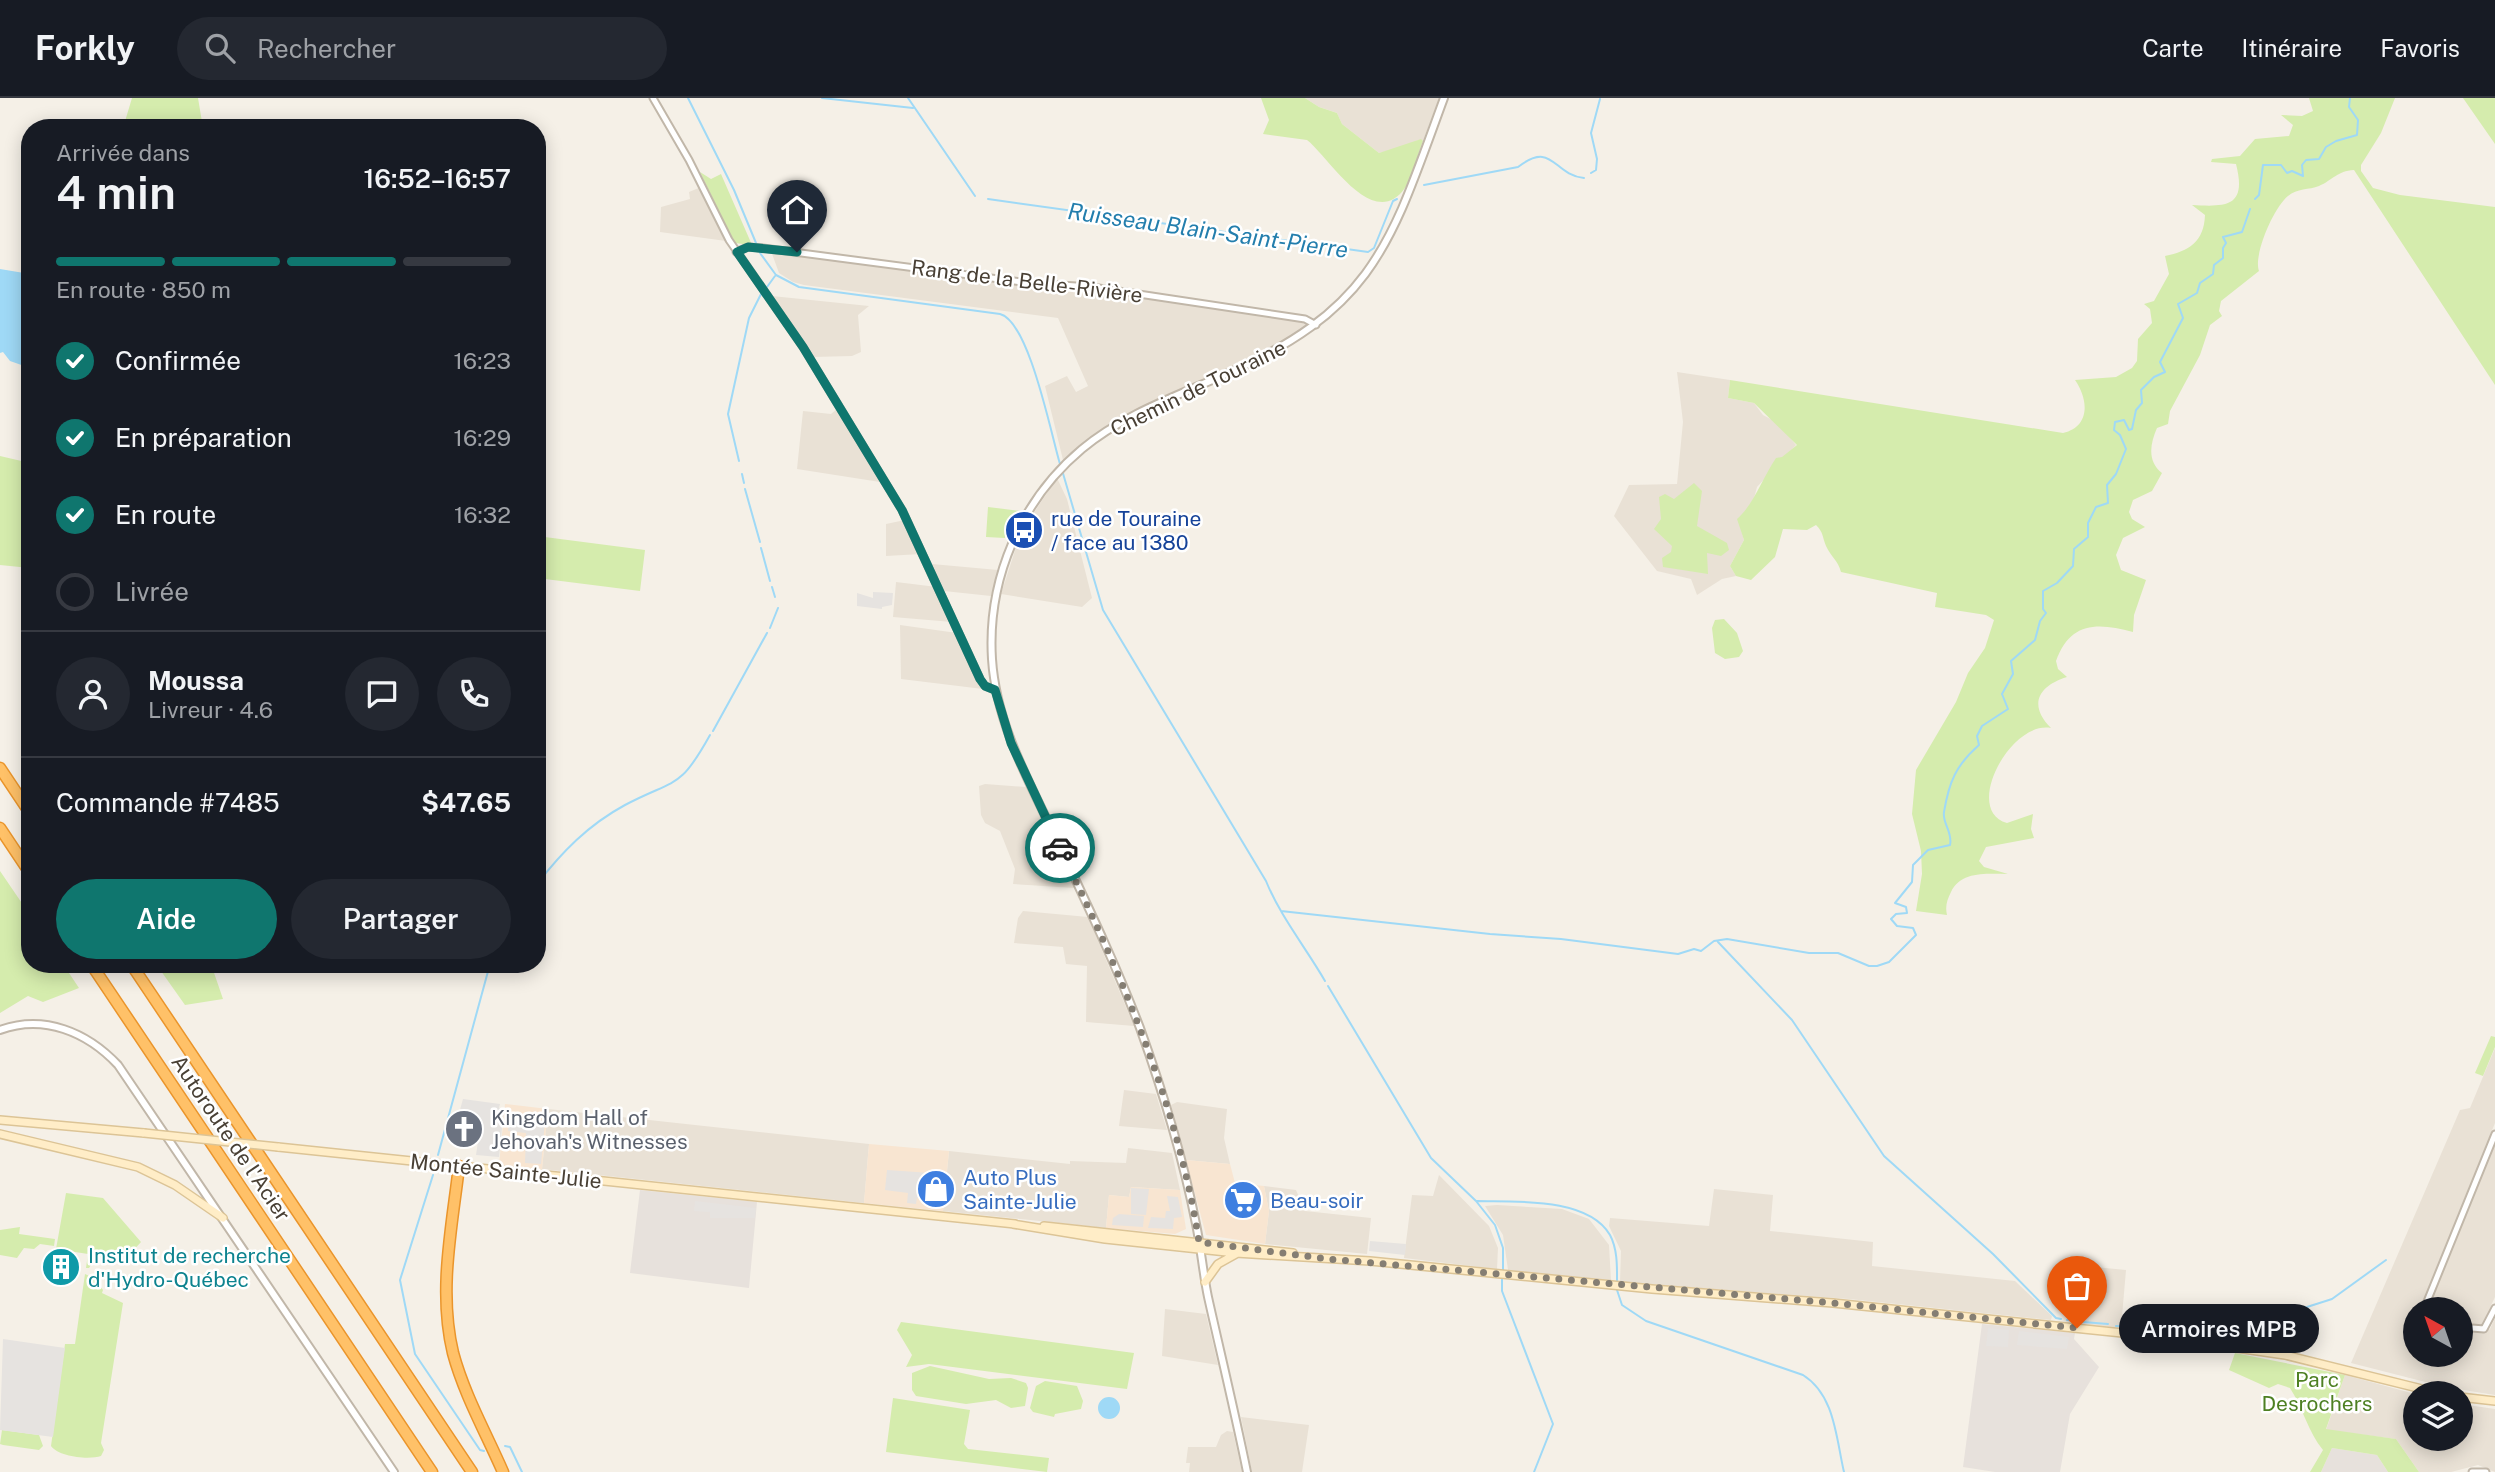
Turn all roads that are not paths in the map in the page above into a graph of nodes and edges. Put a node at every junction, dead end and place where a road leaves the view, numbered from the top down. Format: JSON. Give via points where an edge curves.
{"nodes":[{"id":1,"x":653,"y":98,"type":"edge"},
{"id":2,"x":1444,"y":98,"type":"edge"},
{"id":3,"x":737,"y":252,"type":"junction"},
{"id":4,"x":1316,"y":326,"type":"junction"},
{"id":5,"x":995,"y":690,"type":"junction"},
{"id":6,"x":0,"y":768,"type":"edge"},
{"id":7,"x":21,"y":800,"type":"edge"},
{"id":8,"x":0,"y":828,"type":"edge"},
{"id":9,"x":21,"y":860,"type":"edge"},
{"id":10,"x":97,"y":973,"type":"edge"},
{"id":11,"x":137,"y":973,"type":"edge"},
{"id":12,"x":0,"y":1030,"type":"edge"},
{"id":13,"x":0,"y":1118,"type":"edge"},
{"id":14,"x":2495,"y":1134,"type":"edge"},
{"id":15,"x":0,"y":1135,"type":"edge"},
{"id":16,"x":459,"y":1166,"type":"junction"},
{"id":17,"x":223,"y":1219,"type":"junction"},
{"id":18,"x":1199,"y":1245,"type":"junction"},
{"id":19,"x":1236,"y":1253,"type":"junction"},
{"id":20,"x":1328,"y":1259,"type":"junction"},
{"id":21,"x":1205,"y":1282,"type":"junction"},
{"id":22,"x":2429,"y":1297,"type":"edge"},
{"id":23,"x":2495,"y":1308,"type":"edge"},
{"id":24,"x":2473,"y":1328,"type":"edge"},
{"id":25,"x":2403,"y":1384,"type":"edge"},
{"id":26,"x":2473,"y":1398,"type":"edge"},
{"id":27,"x":2495,"y":1401,"type":"edge"},
{"id":28,"x":394,"y":1472,"type":"edge"},
{"id":29,"x":432,"y":1472,"type":"edge"},
{"id":30,"x":472,"y":1472,"type":"edge"},
{"id":31,"x":503,"y":1472,"type":"edge"},
{"id":32,"x":1247,"y":1472,"type":"edge"},
{"id":33,"x":2472,"y":1472,"type":"edge"},
{"id":34,"x":2486,"y":1472,"type":"edge"}],
"edges":[{"from":1,"to":3,"type":"street"},
{"from":2,"to":4,"type":"street","name":"Chemin de Touraine","via":[[1385,246],[1355,289]]},
{"from":3,"to":4,"type":"street","name":"Rang de la Belle-Rivière","via":[[763,248],[1092,287],[1296,317]]},
{"from":3,"to":5,"type":"street","via":[[855,429],[913,529],[982,682]]},
{"from":4,"to":5,"type":"street","name":"Chemin de Touraine","via":[[1278,350],[1129,418],[1099,436],[1057,474],[1023,521],[1002,570],[992,631]]},
{"from":5,"to":18,"type":"street","name":"Chemin de Touraine","via":[[1011,743],[1140,1028],[1173,1132]]},
{"from":6,"to":7,"type":"highway"},
{"from":8,"to":9,"type":"highway"},
{"from":10,"to":29,"type":"highway","name":"Autoroute de l'Acier"},
{"from":11,"to":30,"type":"highway","name":"Autoroute de l'Acier"},
{"from":12,"to":17,"type":"street","via":[[22,1024],[51,1025],[73,1032],[105,1052],[130,1079]]},
{"from":13,"to":16,"type":"main road","name":"Montée Sainte-Julie","bridge":true},
{"from":14,"to":22,"type":"street"},
{"from":15,"to":17,"type":"main road","via":[[138,1167],[169,1181]]},
{"from":16,"to":18,"type":"main road","name":"Montée Sainte-Julie"},
{"from":16,"to":31,"type":"highway","via":[[446,1286],[449,1330],[459,1372]]},
{"from":17,"to":28,"type":"street"},
{"from":18,"to":19,"type":"main road","name":"Montée Sainte-Julie"},
{"from":18,"to":20,"type":"main road","name":"Montée Sainte-Julie"},
{"from":18,"to":21,"type":"street","name":"Chemin de Touraine"},
{"from":19,"to":20,"type":"main road","name":"Montée Sainte-Julie"},
{"from":19,"to":21,"type":"main road","via":[[1218,1264]]},
{"from":20,"to":25,"type":"main road","name":"Montée Sainte-Julie","via":[[1909,1310],[2232,1346]]},
{"from":21,"to":32,"type":"street","name":"Chemin de Touraine"},
{"from":23,"to":24,"type":"street","via":[[2483,1329]]},
{"from":26,"to":27,"type":"main road"},
{"from":33,"to":34,"type":"street"}]}
